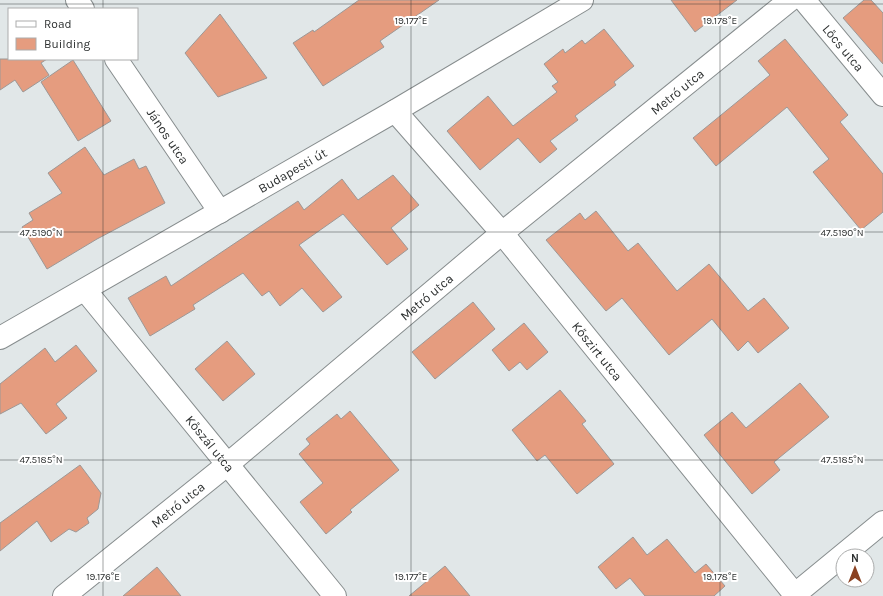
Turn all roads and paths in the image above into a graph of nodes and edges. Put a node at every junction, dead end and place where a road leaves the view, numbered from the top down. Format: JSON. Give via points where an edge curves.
{"nodes":[{"id":1,"x":582,"y":0,"type":"edge"},
{"id":2,"x":790,"y":0,"type":"edge"},
{"id":3,"x":804,"y":0,"type":"edge"},
{"id":4,"x":117,"y":60,"type":"edge"},
{"id":5,"x":883,"y":95,"type":"edge"},
{"id":6,"x":395,"y":111,"type":"junction"},
{"id":7,"x":220,"y":212,"type":"junction"},
{"id":8,"x":502,"y":233,"type":"junction"},
{"id":9,"x":85,"y":290,"type":"junction"},
{"id":10,"x":0,"y":338,"type":"edge"},
{"id":11,"x":228,"y":464,"type":"junction"},
{"id":12,"x":883,"y":522,"type":"edge"},
{"id":13,"x":64,"y":596,"type":"edge"},
{"id":14,"x":335,"y":596,"type":"edge"},
{"id":15,"x":794,"y":596,"type":"edge"}],
"edges":[{"from":1,"to":6,"type":"street","name":"Budapesti út"},
{"from":2,"to":8,"type":"street","name":"Metró utca"},
{"from":3,"to":5,"type":"street","name":"Lőcs utca"},
{"from":4,"to":7,"type":"street","name":"János utca"},
{"from":6,"to":7,"type":"street","name":"Budapesti út"},
{"from":6,"to":8,"type":"street","name":"Kőszirt utca"},
{"from":7,"to":9,"type":"street","name":"Budapesti út"},
{"from":8,"to":11,"type":"street","name":"Metró utca"},
{"from":8,"to":15,"type":"street","name":"Kőszirt utca"},
{"from":9,"to":10,"type":"street","name":"Budapesti út"},
{"from":9,"to":11,"type":"street","name":"Kőszál utca"},
{"from":11,"to":13,"type":"street","name":"Metró utca"},
{"from":11,"to":14,"type":"street","name":"Kőszál utca"},
{"from":12,"to":15,"type":"street"}]}
